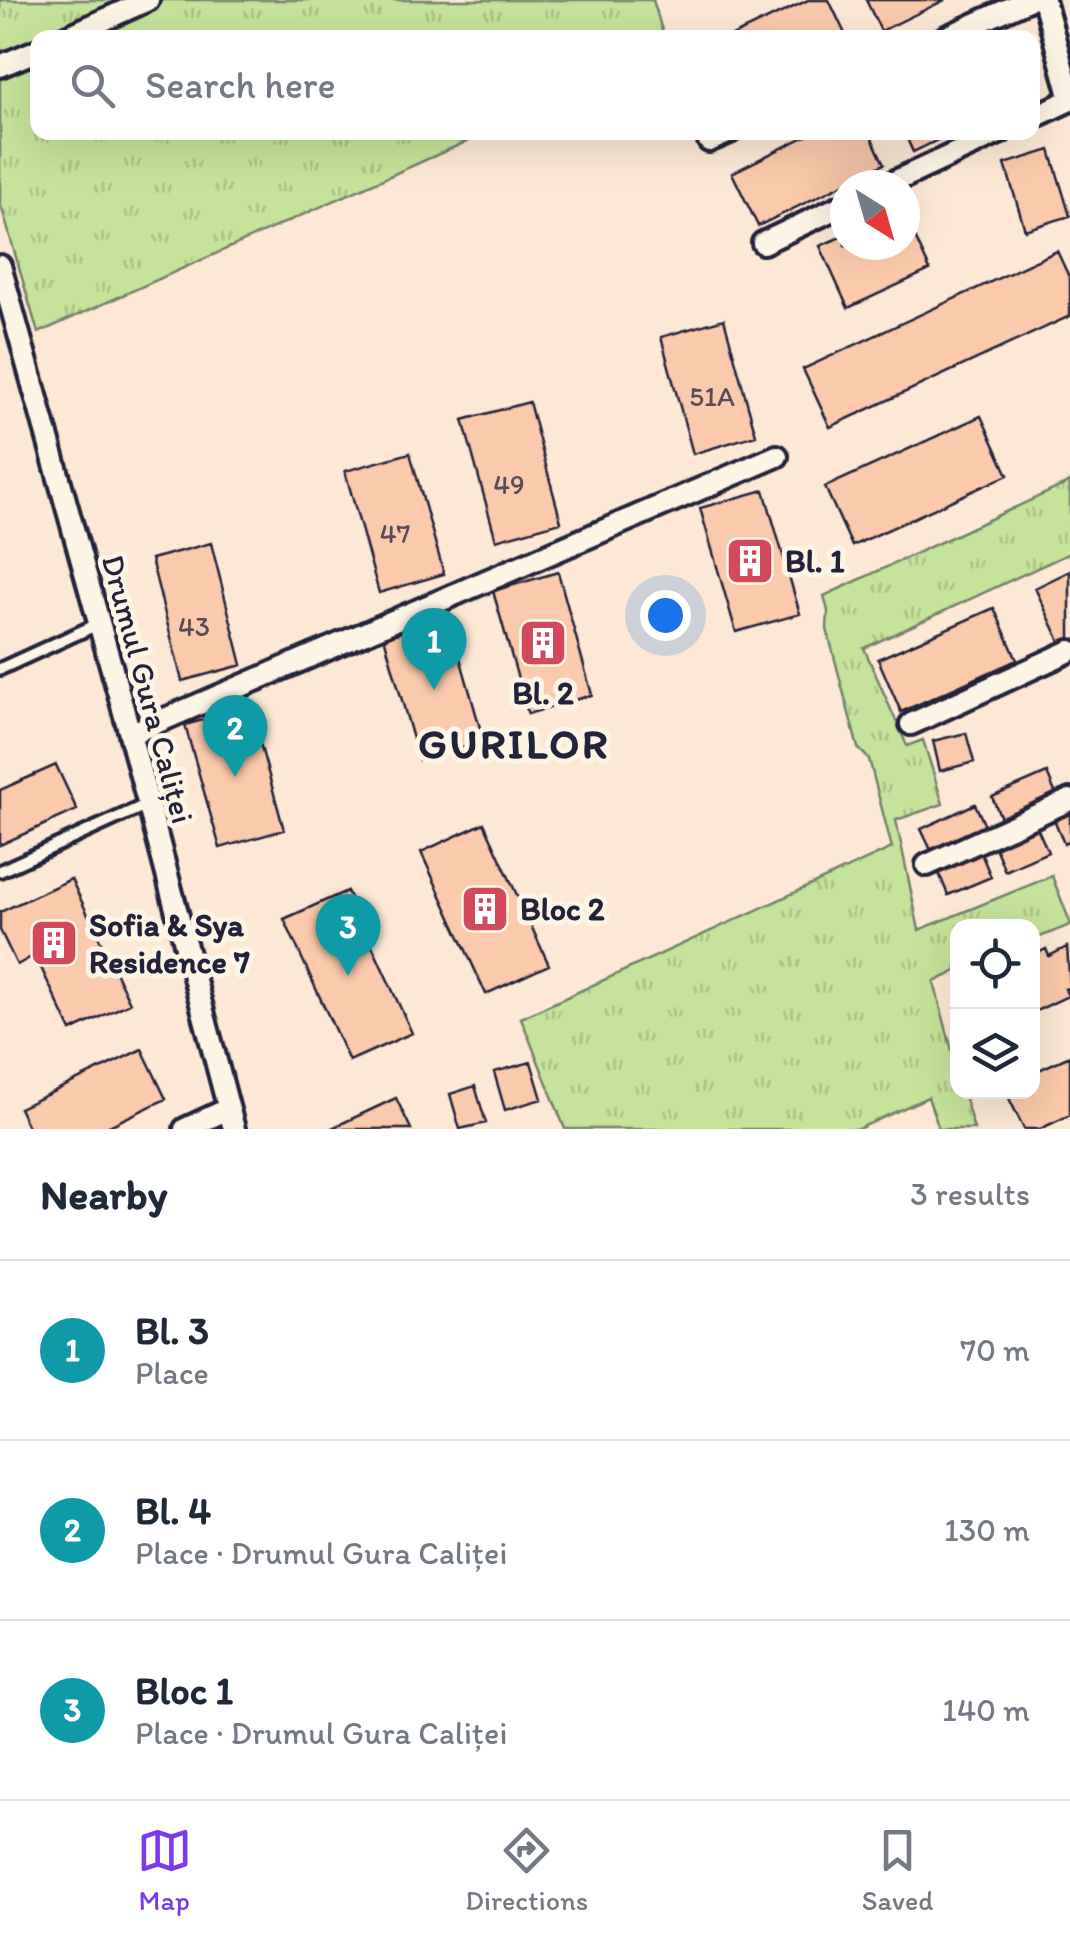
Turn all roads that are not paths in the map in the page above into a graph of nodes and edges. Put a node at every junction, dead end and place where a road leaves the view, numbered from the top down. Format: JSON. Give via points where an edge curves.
{"nodes":[{"id":1,"x":148,"y":0,"type":"edge"},
{"id":2,"x":1028,"y":0,"type":"edge"},
{"id":3,"x":1044,"y":0,"type":"edge"},
{"id":4,"x":82,"y":30,"type":"edge"},
{"id":5,"x":962,"y":30,"type":"edge"},
{"id":6,"x":30,"y":53,"type":"edge"},
{"id":7,"x":0,"y":66,"type":"edge"},
{"id":8,"x":1070,"y":98,"type":"edge"},
{"id":9,"x":1040,"y":114,"type":"edge"},
{"id":10,"x":714,"y":140,"type":"edge"},
{"id":11,"x":984,"y":140,"type":"edge"},
{"id":12,"x":710,"y":142,"type":"dead end"},
{"id":13,"x":919,"y":170,"type":"edge"},
{"id":14,"x":830,"y":211,"type":"edge"},
{"id":15,"x":762,"y":242,"type":"dead end"},
{"id":16,"x":0,"y":266,"type":"edge"},
{"id":17,"x":777,"y":456,"type":"dead end"},
{"id":18,"x":99,"y":624,"type":"junction"},
{"id":19,"x":1070,"y":652,"type":"edge"},
{"id":20,"x":0,"y":669,"type":"edge"},
{"id":21,"x":911,"y":724,"type":"dead end"},
{"id":22,"x":130,"y":734,"type":"junction"},
{"id":23,"x":1070,"y":800,"type":"edge"},
{"id":24,"x":148,"y":804,"type":"junction"},
{"id":25,"x":926,"y":864,"type":"dead end"},
{"id":26,"x":0,"y":871,"type":"edge"},
{"id":27,"x":231,"y":1119,"type":"edge"},
{"id":28,"x":185,"y":1129,"type":"edge"}],
"edges":[{"from":1,"to":4,"type":"street"},
{"from":2,"to":5,"type":"street"},
{"from":3,"to":8,"type":"street"},
{"from":6,"to":7,"type":"street"},
{"from":8,"to":9,"type":"street"},
{"from":10,"to":12,"type":"street"},
{"from":11,"to":13,"type":"street"},
{"from":14,"to":15,"type":"street"},
{"from":16,"to":18,"type":"street","name":"Drumul Gura Caliței"},
{"from":17,"to":22,"type":"street"},
{"from":18,"to":20,"type":"lane"},
{"from":18,"to":22,"type":"street","name":"Drumul Gura Caliței"},
{"from":19,"to":21,"type":"street"},
{"from":22,"to":24,"type":"street","name":"Drumul Gura Caliței"},
{"from":23,"to":25,"type":"street"},
{"from":24,"to":26,"type":"lane"},
{"from":24,"to":27,"type":"street","name":"Drumul Gura Caliței"},
{"from":27,"to":28,"type":"street"}]}
